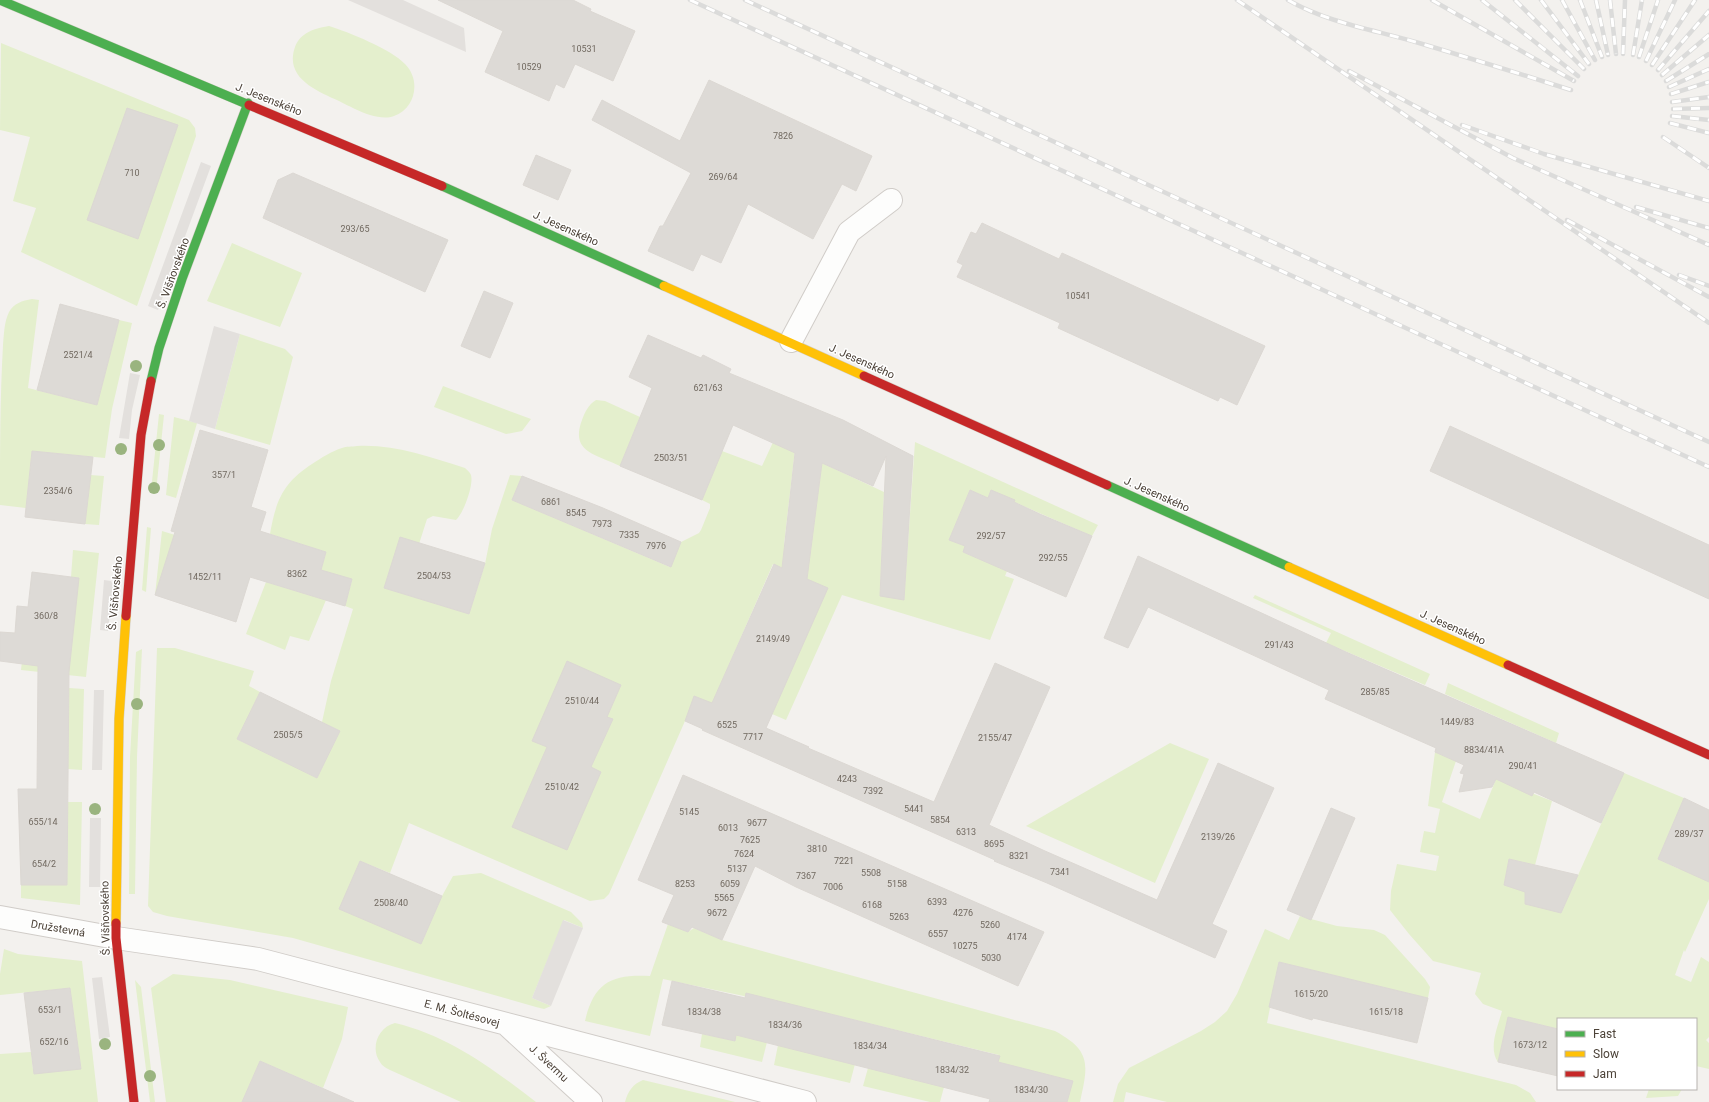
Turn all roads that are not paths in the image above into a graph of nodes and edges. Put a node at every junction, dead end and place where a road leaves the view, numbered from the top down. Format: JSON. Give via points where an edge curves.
{"nodes":[{"id":1,"x":0,"y":0,"type":"edge"},
{"id":2,"x":248,"y":103,"type":"junction"},
{"id":3,"x":891,"y":200,"type":"dead end"},
{"id":4,"x":791,"y":342,"type":"junction"},
{"id":5,"x":1709,"y":755,"type":"edge"},
{"id":6,"x":0,"y":917,"type":"edge"},
{"id":7,"x":116,"y":938,"type":"junction"},
{"id":8,"x":507,"y":1025,"type":"junction"},
{"id":9,"x":796,"y":1101,"type":"edge"},
{"id":10,"x":134,"y":1102,"type":"edge"},
{"id":11,"x":591,"y":1102,"type":"edge"}],
"edges":[{"from":1,"to":2,"type":"street","name":"J. Jesenského"},
{"from":2,"to":4,"type":"street","name":"J. Jesenského","via":[[438,184]]},
{"from":2,"to":7,"type":"street","name":"Š. Višňovského","via":[[182,279],[162,341],[150,384],[141,435],[124,628],[119,719]]},
{"from":3,"to":4,"type":"street","via":[[849,232]]},
{"from":4,"to":5,"type":"street","name":"J. Jesenského"},
{"from":6,"to":7,"type":"street","name":"Družstevná"},
{"from":7,"to":8,"type":"street","name":"E. M. Šoltésovej","via":[[258,959]]},
{"from":7,"to":10,"type":"street","name":"Š. Višňovského"},
{"from":8,"to":9,"type":"street","name":"E. M. Šoltésovej"},
{"from":8,"to":11,"type":"street","name":"J. Švermu"}]}
